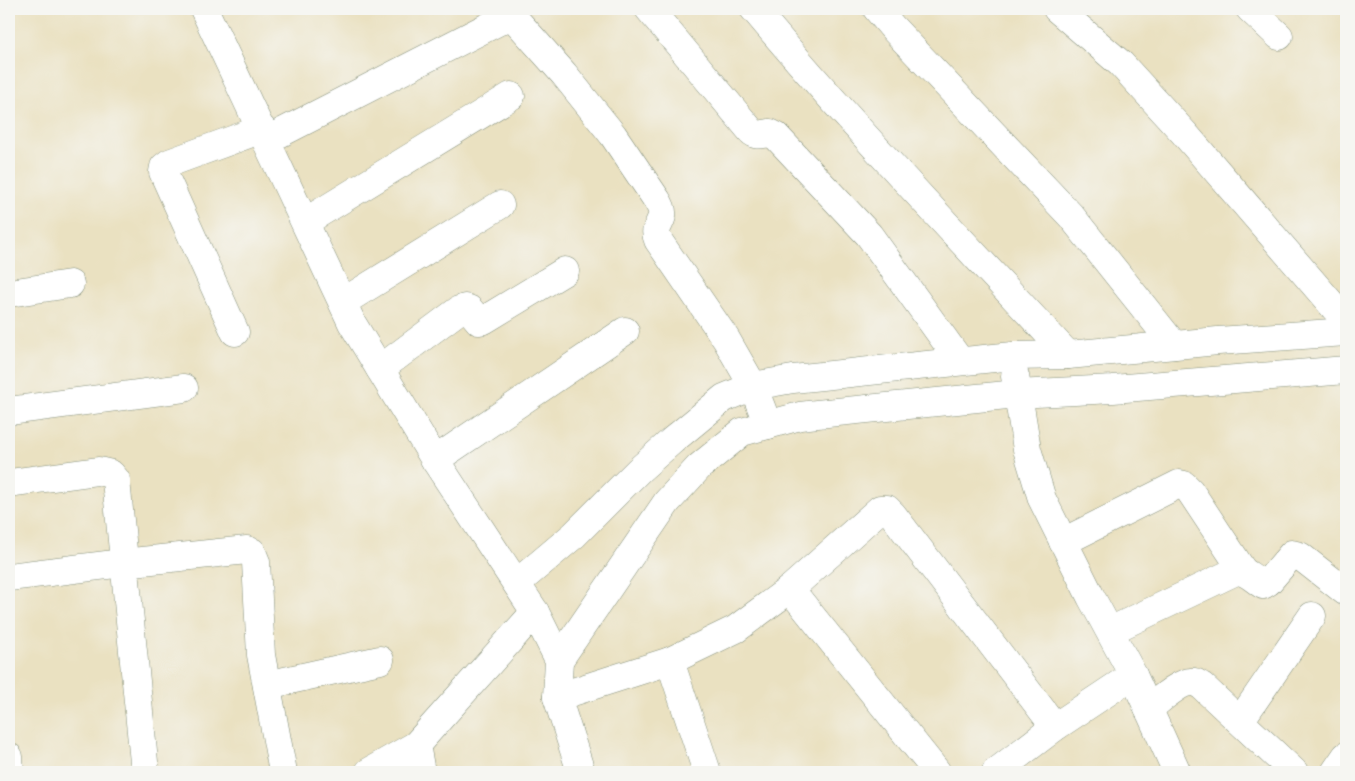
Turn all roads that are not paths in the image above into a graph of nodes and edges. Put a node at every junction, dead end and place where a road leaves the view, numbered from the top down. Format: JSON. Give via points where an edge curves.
{"nodes":[{"id":1,"x":204,"y":9,"type":"edge"},
{"id":2,"x":649,"y":9,"type":"edge"},
{"id":3,"x":754,"y":9,"type":"edge"},
{"id":4,"x":877,"y":9,"type":"edge"},
{"id":5,"x":1057,"y":9,"type":"edge"},
{"id":6,"x":1250,"y":9,"type":"edge"},
{"id":7,"x":509,"y":12,"type":"edge"},
{"id":8,"x":1279,"y":36,"type":"dead end"},
{"id":9,"x":511,"y":96,"type":"dead end"},
{"id":10,"x":264,"y":134,"type":"junction"},
{"id":11,"x":500,"y":205,"type":"dead end"},
{"id":12,"x":305,"y":222,"type":"junction"},
{"id":13,"x":565,"y":271,"type":"dead end"},
{"id":14,"x":70,"y":284,"type":"dead end"},
{"id":15,"x":9,"y":293,"type":"edge"},
{"id":16,"x":342,"y":302,"type":"junction"},
{"id":17,"x":1346,"y":321,"type":"edge"},
{"id":18,"x":625,"y":331,"type":"dead end"},
{"id":19,"x":235,"y":332,"type":"dead end"},
{"id":20,"x":1346,"y":332,"type":"edge"},
{"id":21,"x":1174,"y":345,"type":"junction"},
{"id":22,"x":1068,"y":355,"type":"junction"},
{"id":23,"x":1013,"y":356,"type":"junction"},
{"id":24,"x":960,"y":361,"type":"junction"},
{"id":25,"x":380,"y":369,"type":"junction"},
{"id":26,"x":1346,"y":370,"type":"edge"},
{"id":27,"x":753,"y":386,"type":"junction"},
{"id":28,"x":184,"y":388,"type":"dead end"},
{"id":29,"x":9,"y":411,"type":"edge"},
{"id":30,"x":1020,"y":412,"type":"junction"},
{"id":31,"x":768,"y":425,"type":"junction"},
{"id":32,"x":435,"y":460,"type":"junction"},
{"id":33,"x":9,"y":483,"type":"edge"},
{"id":34,"x":1063,"y":542,"type":"junction"},
{"id":35,"x":123,"y":563,"type":"junction"},
{"id":36,"x":1243,"y":571,"type":"junction"},
{"id":37,"x":9,"y":578,"type":"edge"},
{"id":38,"x":517,"y":583,"type":"junction"},
{"id":39,"x":790,"y":589,"type":"junction"},
{"id":40,"x":1346,"y":592,"type":"edge"},
{"id":41,"x":535,"y":612,"type":"junction"},
{"id":42,"x":1312,"y":616,"type":"dead end"},
{"id":43,"x":1110,"y":631,"type":"junction"},
{"id":44,"x":380,"y":660,"type":"dead end"},
{"id":45,"x":559,"y":660,"type":"junction"},
{"id":46,"x":670,"y":662,"type":"junction"},
{"id":47,"x":1133,"y":675,"type":"junction"},
{"id":48,"x":267,"y":685,"type":"junction"},
{"id":49,"x":557,"y":696,"type":"junction"},
{"id":50,"x":1148,"y":708,"type":"junction"},
{"id":51,"x":1240,"y":721,"type":"junction"},
{"id":52,"x":1055,"y":728,"type":"junction"},
{"id":53,"x":416,"y":745,"type":"junction"},
{"id":54,"x":9,"y":756,"type":"edge"},
{"id":55,"x":1346,"y":756,"type":"edge"},
{"id":56,"x":10,"y":772,"type":"edge"},
{"id":57,"x":145,"y":772,"type":"edge"},
{"id":58,"x":283,"y":772,"type":"edge"},
{"id":59,"x":369,"y":772,"type":"edge"},
{"id":60,"x":421,"y":772,"type":"edge"},
{"id":61,"x":581,"y":772,"type":"edge"},
{"id":62,"x":706,"y":772,"type":"edge"},
{"id":63,"x":937,"y":772,"type":"edge"},
{"id":64,"x":996,"y":772,"type":"edge"},
{"id":65,"x":1177,"y":772,"type":"edge"},
{"id":66,"x":1294,"y":772,"type":"edge"},
{"id":67,"x":1335,"y":772,"type":"edge"}],
"edges":[{"from":1,"to":10,"type":"street"},
{"from":2,"to":24,"type":"street","via":[[751,131],[776,136],[869,235]]},
{"from":3,"to":22,"type":"street","via":[[918,195]]},
{"from":4,"to":21,"type":"street","via":[[1071,216]]},
{"from":5,"to":17,"type":"street","via":[[1127,71]]},
{"from":6,"to":8,"type":"street"},
{"from":7,"to":10,"type":"street"},
{"from":7,"to":27,"type":"street","via":[[613,135],[657,200],[662,217],[656,230],[658,240],[726,339]]},
{"from":9,"to":12,"type":"street"},
{"from":10,"to":12,"type":"street"},
{"from":10,"to":19,"type":"street","via":[[169,163],[163,172]]},
{"from":11,"to":16,"type":"street"},
{"from":12,"to":16,"type":"street"},
{"from":13,"to":25,"type":"street","via":[[484,320],[479,321],[469,309],[459,310]]},
{"from":14,"to":15,"type":"street"},
{"from":16,"to":25,"type":"street"},
{"from":18,"to":32,"type":"street"},
{"from":20,"to":21,"type":"street"},
{"from":21,"to":22,"type":"street"},
{"from":22,"to":23,"type":"street"},
{"from":23,"to":24,"type":"street"},
{"from":23,"to":30,"type":"street"},
{"from":24,"to":27,"type":"street"},
{"from":25,"to":32,"type":"street"},
{"from":26,"to":30,"type":"street","via":[[1113,388]]},
{"from":27,"to":31,"type":"street"},
{"from":27,"to":38,"type":"street","via":[[724,398],[673,440],[574,535]]},
{"from":28,"to":29,"type":"street"},
{"from":30,"to":31,"type":"street","via":[[808,415]]},
{"from":30,"to":34,"type":"street","via":[[1042,499]]},
{"from":31,"to":45,"type":"street","via":[[742,432],[699,467],[667,502]]},
{"from":32,"to":38,"type":"street"},
{"from":33,"to":35,"type":"street","via":[[98,471],[111,474],[116,480]]},
{"from":34,"to":36,"type":"street","via":[[1179,484],[1190,491]]},
{"from":34,"to":43,"type":"street"},
{"from":35,"to":37,"type":"street"},
{"from":35,"to":48,"type":"street","via":[[252,552],[256,562],[261,655]]},
{"from":35,"to":57,"type":"street"},
{"from":36,"to":40,"type":"street","via":[[1263,585],[1294,554]]},
{"from":36,"to":43,"type":"street"},
{"from":38,"to":41,"type":"street"},
{"from":39,"to":46,"type":"street","via":[[736,629]]},
{"from":39,"to":52,"type":"street","via":[[874,513],[887,509]]},
{"from":39,"to":63,"type":"street"},
{"from":41,"to":45,"type":"street"},
{"from":41,"to":53,"type":"street"},
{"from":42,"to":51,"type":"street"},
{"from":43,"to":47,"type":"street"},
{"from":44,"to":48,"type":"street"},
{"from":45,"to":49,"type":"street"},
{"from":46,"to":49,"type":"street"},
{"from":46,"to":62,"type":"street"},
{"from":47,"to":50,"type":"street"},
{"from":47,"to":52,"type":"street"},
{"from":48,"to":58,"type":"street"},
{"from":49,"to":61,"type":"street"},
{"from":50,"to":51,"type":"street","via":[[1189,681],[1202,686]]},
{"from":50,"to":65,"type":"street"},
{"from":51,"to":66,"type":"street"},
{"from":52,"to":64,"type":"street"},
{"from":53,"to":59,"type":"street"},
{"from":53,"to":60,"type":"street"},
{"from":54,"to":56,"type":"street"},
{"from":55,"to":67,"type":"street"}]}
